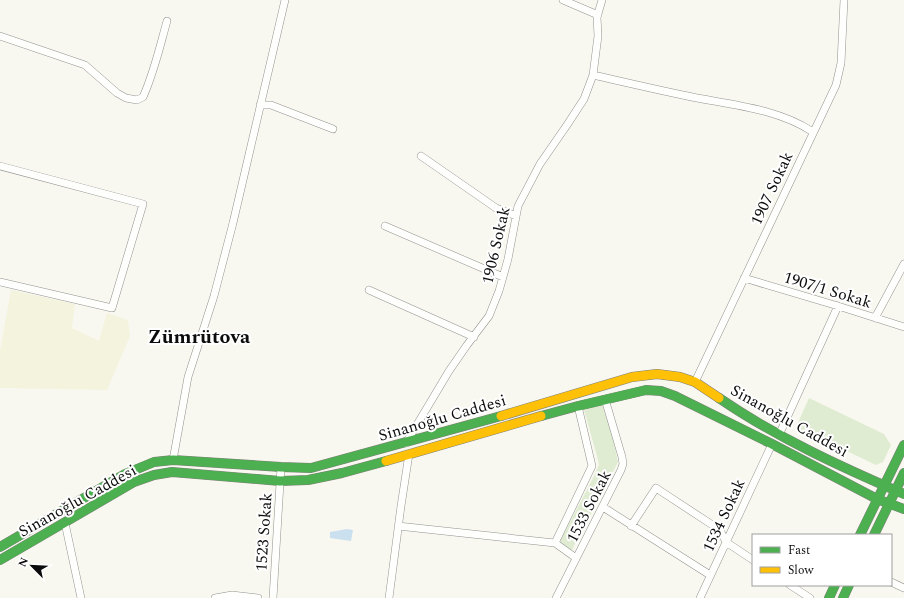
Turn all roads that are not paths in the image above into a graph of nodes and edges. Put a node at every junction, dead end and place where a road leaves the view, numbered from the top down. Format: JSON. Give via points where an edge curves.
{"nodes":[{"id":1,"x":285,"y":0,"type":"edge"},
{"id":2,"x":563,"y":0,"type":"edge"},
{"id":3,"x":602,"y":0,"type":"edge"},
{"id":4,"x":844,"y":0,"type":"edge"},
{"id":5,"x":598,"y":15,"type":"junction"},
{"id":6,"x":167,"y":21,"type":"dead end"},
{"id":7,"x":0,"y":36,"type":"edge"},
{"id":8,"x":593,"y":75,"type":"junction"},
{"id":9,"x":260,"y":105,"type":"junction"},
{"id":10,"x":333,"y":129,"type":"dead end"},
{"id":11,"x":813,"y":132,"type":"junction"},
{"id":12,"x":421,"y":156,"type":"dead end"},
{"id":13,"x":0,"y":166,"type":"edge"},
{"id":14,"x":516,"y":216,"type":"junction"},
{"id":15,"x":385,"y":226,"type":"dead end"},
{"id":16,"x":904,"y":264,"type":"edge"},
{"id":17,"x":503,"y":277,"type":"junction"},
{"id":18,"x":744,"y":278,"type":"junction"},
{"id":19,"x":0,"y":282,"type":"edge"},
{"id":20,"x":369,"y":290,"type":"dead end"},
{"id":21,"x":838,"y":306,"type":"junction"},
{"id":22,"x":875,"y":318,"type":"junction"},
{"id":23,"x":904,"y":327,"type":"edge"},
{"id":24,"x":474,"y":337,"type":"junction"},
{"id":25,"x":695,"y":382,"type":"junction"},
{"id":26,"x":605,"y":399,"type":"junction"},
{"id":27,"x":578,"y":406,"type":"junction"},
{"id":28,"x":780,"y":435,"type":"junction"},
{"id":29,"x":406,"y":443,"type":"junction"},
{"id":30,"x":772,"y":444,"type":"junction"},
{"id":31,"x":904,"y":445,"type":"edge"},
{"id":32,"x":408,"y":454,"type":"junction"},
{"id":33,"x":173,"y":460,"type":"junction"},
{"id":34,"x":281,"y":467,"type":"junction"},
{"id":35,"x":904,"y":473,"type":"edge"},
{"id":36,"x":280,"y":481,"type":"junction"},
{"id":37,"x":884,"y":486,"type":"junction"},
{"id":38,"x":900,"y":492,"type":"edge"},
{"id":39,"x":877,"y":499,"type":"junction"},
{"id":40,"x":889,"y":504,"type":"junction"},
{"id":41,"x":603,"y":508,"type":"junction"},
{"id":42,"x":904,"y":509,"type":"edge"},
{"id":43,"x":65,"y":523,"type":"junction"},
{"id":44,"x":398,"y":526,"type":"junction"},
{"id":45,"x":631,"y":526,"type":"junction"},
{"id":46,"x":860,"y":534,"type":"edge"},
{"id":47,"x":874,"y":534,"type":"edge"},
{"id":48,"x":726,"y":542,"type":"junction"},
{"id":49,"x":554,"y":543,"type":"junction"},
{"id":50,"x":0,"y":548,"type":"edge"},
{"id":51,"x":576,"y":558,"type":"junction"},
{"id":52,"x":752,"y":559,"type":"edge"},
{"id":53,"x":0,"y":560,"type":"edge"},
{"id":54,"x":710,"y":575,"type":"junction"},
{"id":55,"x":892,"y":582,"type":"edge"},
{"id":56,"x":792,"y":586,"type":"edge"},
{"id":57,"x":835,"y":586,"type":"edge"},
{"id":58,"x":849,"y":586,"type":"edge"},
{"id":59,"x":904,"y":588,"type":"edge"},
{"id":60,"x":81,"y":598,"type":"edge"},
{"id":61,"x":215,"y":598,"type":"edge"},
{"id":62,"x":258,"y":598,"type":"edge"},
{"id":63,"x":273,"y":598,"type":"edge"},
{"id":64,"x":389,"y":598,"type":"edge"},
{"id":65,"x":556,"y":598,"type":"edge"},
{"id":66,"x":700,"y":598,"type":"edge"},
{"id":67,"x":810,"y":598,"type":"edge"},
{"id":68,"x":829,"y":598,"type":"edge"},
{"id":69,"x":843,"y":598,"type":"edge"}],
"edges":[{"from":1,"to":9,"type":"street"},
{"from":2,"to":5,"type":"street"},
{"from":3,"to":5,"type":"street","name":"1906 Sokak"},
{"from":4,"to":11,"type":"street","name":"1907 Sokak","via":[[841,63],[836,85]]},
{"from":5,"to":8,"type":"street","name":"1906 Sokak"},
{"from":6,"to":7,"type":"street","via":[[145,93],[137,100],[126,98],[117,92],[85,65]]},
{"from":8,"to":11,"type":"street","via":[[755,109],[793,120]]},
{"from":8,"to":14,"type":"street","name":"1906 Sokak","via":[[584,99],[540,164],[518,206]]},
{"from":9,"to":10,"type":"street","via":[[271,105]]},
{"from":9,"to":33,"type":"street","via":[[214,296],[188,377]]},
{"from":11,"to":18,"type":"street","name":"1907 Sokak"},
{"from":12,"to":14,"type":"street","via":[[496,208]]},
{"from":13,"to":19,"type":"street","via":[[143,204],[112,308]]},
{"from":14,"to":17,"type":"street","name":"1906 Sokak"},
{"from":15,"to":17,"type":"street"},
{"from":16,"to":22,"type":"street"},
{"from":17,"to":24,"type":"street","name":"1906 Sokak","via":[[490,316]]},
{"from":18,"to":21,"type":"street","name":"1907/1 Sokak"},
{"from":18,"to":25,"type":"street","name":"1907 Sokak"},
{"from":20,"to":24,"type":"street"},
{"from":21,"to":22,"type":"street","name":"1907/1 Sokak"},
{"from":21,"to":28,"type":"street"},
{"from":22,"to":23,"type":"street","name":"1907/1 Sokak"},
{"from":24,"to":29,"type":"street","name":"1906 Sokak","via":[[449,372]]},
{"from":25,"to":28,"type":"main road","name":"Si̇nanoğlu Caddesi","via":[[736,410]]},
{"from":25,"to":29,"type":"main road","name":"Si̇nanoğlu Caddesi","via":[[657,374],[632,377]]},
{"from":26,"to":27,"type":"main road","name":"Si̇nanoğlu Caddesi"},
{"from":26,"to":30,"type":"main road","name":"Si̇nanoğlu Caddesi","via":[[646,390],[661,391]]},
{"from":26,"to":41,"type":"street","name":"1533 Sokak","via":[[623,464]]},
{"from":27,"to":32,"type":"main road","name":"Si̇nanoğlu Caddesi"},
{"from":27,"to":49,"type":"street","via":[[592,466]]},
{"from":28,"to":37,"type":"main road","name":"Si̇nanoğlu Caddesi"},
{"from":29,"to":34,"type":"main road","name":"Si̇nanoğlu Caddesi","via":[[311,468]]},
{"from":30,"to":39,"type":"main road","name":"Si̇nanoğlu Caddesi"},
{"from":30,"to":48,"type":"street","name":"1534 Sokak"},
{"from":31,"to":37,"type":"main road"},
{"from":32,"to":36,"type":"main road","name":"Si̇nanoğlu Caddesi","via":[[342,473],[308,480]]},
{"from":32,"to":44,"type":"street"},
{"from":33,"to":34,"type":"main road","name":"Si̇nanoğlu Caddesi"},
{"from":33,"to":50,"type":"main road","name":"Si̇nanoğlu Caddesi","via":[[154,462],[125,474]]},
{"from":34,"to":36,"type":"street","name":"1523 Sokak"},
{"from":35,"to":38,"type":"main road"},
{"from":36,"to":43,"type":"main road","name":"Si̇nanoğlu Caddesi","via":[[172,472],[154,475],[134,482]]},
{"from":36,"to":63,"type":"street","name":"1523 Sokak"},
{"from":37,"to":38,"type":"main road","name":"Si̇nanoğlu Caddesi"},
{"from":37,"to":39,"type":"main road"},
{"from":38,"to":40,"type":"main road"},
{"from":39,"to":40,"type":"main road","name":"Si̇nanoğlu Caddesi"},
{"from":39,"to":46,"type":"main road"},
{"from":40,"to":42,"type":"main road","name":"Si̇nanoğlu Caddesi"},
{"from":40,"to":47,"type":"main road"},
{"from":41,"to":45,"type":"street"},
{"from":41,"to":51,"type":"street","name":"1533 Sokak"},
{"from":43,"to":53,"type":"main road","name":"Si̇nanoğlu Caddesi"},
{"from":43,"to":60,"type":"street"},
{"from":44,"to":49,"type":"street"},
{"from":44,"to":64,"type":"street"},
{"from":45,"to":48,"type":"street","via":[[656,488],[720,530]]},
{"from":45,"to":54,"type":"street"},
{"from":48,"to":52,"type":"street"},
{"from":48,"to":54,"type":"street","name":"1534 Sokak"},
{"from":49,"to":51,"type":"street"},
{"from":51,"to":65,"type":"street","name":"1533 Sokak"},
{"from":54,"to":66,"type":"street","name":"1534 Sokak"},
{"from":55,"to":59,"type":"street"},
{"from":56,"to":67,"type":"street"},
{"from":57,"to":68,"type":"main road"},
{"from":58,"to":69,"type":"main road"},
{"from":61,"to":62,"type":"street","via":[[232,595]]}]}
